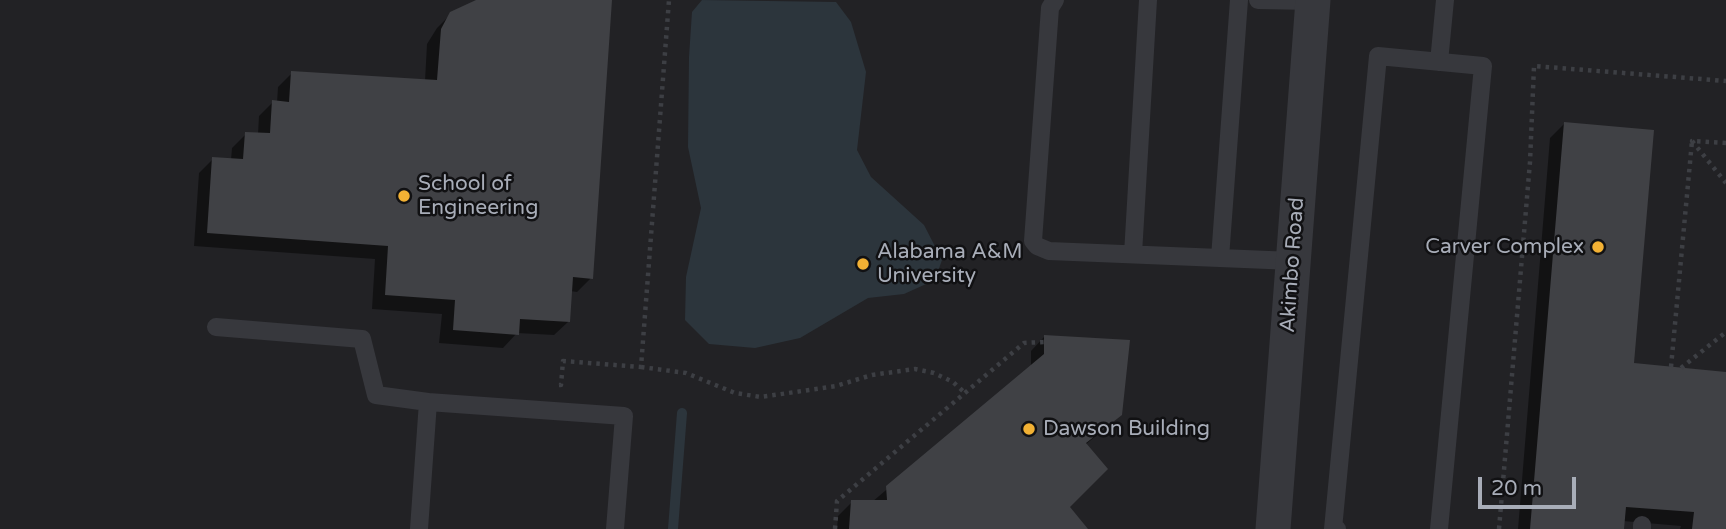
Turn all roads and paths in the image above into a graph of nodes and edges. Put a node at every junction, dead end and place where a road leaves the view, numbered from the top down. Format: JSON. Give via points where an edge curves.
{"nodes":[{"id":1,"x":669,"y":0,"type":"edge"},
{"id":2,"x":1055,"y":0,"type":"edge"},
{"id":3,"x":1148,"y":0,"type":"edge"},
{"id":4,"x":1239,"y":0,"type":"edge"},
{"id":5,"x":1258,"y":0,"type":"edge"},
{"id":6,"x":1445,"y":0,"type":"edge"},
{"id":7,"x":1313,"y":1,"type":"edge"},
{"id":8,"x":1439,"y":62,"type":"junction"},
{"id":9,"x":1726,"y":81,"type":"edge"},
{"id":10,"x":1692,"y":141,"type":"junction"},
{"id":11,"x":1726,"y":144,"type":"edge"},
{"id":12,"x":1726,"y":183,"type":"edge"},
{"id":13,"x":1133,"y":254,"type":"junction"},
{"id":14,"x":1220,"y":258,"type":"junction"},
{"id":15,"x":1293,"y":261,"type":"junction"},
{"id":16,"x":216,"y":327,"type":"dead end"},
{"id":17,"x":1726,"y":332,"type":"edge"},
{"id":18,"x":1044,"y":342,"type":"dead end"},
{"id":19,"x":641,"y":367,"type":"junction"},
{"id":20,"x":1671,"y":367,"type":"dead end"},
{"id":21,"x":1681,"y":368,"type":"dead end"},
{"id":22,"x":548,"y":384,"type":"dead end"},
{"id":23,"x":965,"y":393,"type":"junction"},
{"id":24,"x":428,"y":402,"type":"junction"},
{"id":25,"x":419,"y":529,"type":"edge"},
{"id":26,"x":615,"y":529,"type":"edge"},
{"id":27,"x":835,"y":529,"type":"edge"},
{"id":28,"x":1273,"y":529,"type":"edge"},
{"id":29,"x":1337,"y":529,"type":"edge"},
{"id":30,"x":1439,"y":529,"type":"edge"},
{"id":31,"x":1499,"y":529,"type":"edge"}],
"edges":[{"from":1,"to":19,"type":"path"},
{"from":2,"to":13,"type":"lane","via":[[1050,8],[1033,241],[1049,251]]},
{"from":3,"to":13,"type":"lane"},
{"from":4,"to":14,"type":"lane"},
{"from":5,"to":7,"type":"lane"},
{"from":6,"to":8,"type":"lane"},
{"from":7,"to":15,"type":"street","name":"Akimbo Road"},
{"from":8,"to":29,"type":"lane","via":[[1378,56],[1333,529]]},
{"from":8,"to":30,"type":"lane","via":[[1483,66]]},
{"from":9,"to":31,"type":"path","via":[[1534,66]]},
{"from":10,"to":11,"type":"path"},
{"from":10,"to":12,"type":"path"},
{"from":10,"to":20,"type":"path"},
{"from":13,"to":14,"type":"lane"},
{"from":14,"to":15,"type":"lane"},
{"from":15,"to":28,"type":"street","name":"Akimbo Road"},
{"from":16,"to":24,"type":"lane","via":[[362,339],[376,395]]},
{"from":17,"to":21,"type":"path"},
{"from":18,"to":23,"type":"path","via":[[1024,343]]},
{"from":19,"to":22,"type":"path","via":[[563,361],[561,385]]},
{"from":19,"to":23,"type":"path","via":[[686,373],[735,393],[761,397],[915,369],[953,382]]},
{"from":23,"to":27,"type":"path","via":[[837,501]]},
{"from":24,"to":25,"type":"lane"},
{"from":24,"to":26,"type":"lane","via":[[624,416]]}]}
